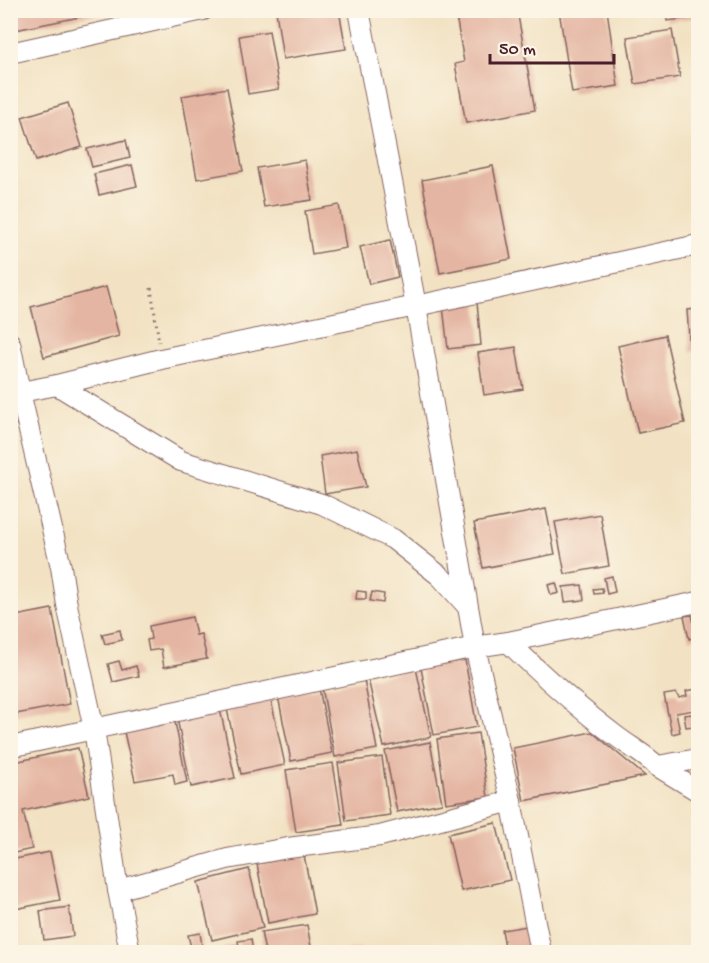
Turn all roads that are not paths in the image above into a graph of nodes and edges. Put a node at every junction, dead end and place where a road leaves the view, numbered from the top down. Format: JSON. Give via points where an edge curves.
{"nodes":[{"id":1,"x":203,"y":10,"type":"edge"},
{"id":2,"x":359,"y":10,"type":"edge"},
{"id":3,"x":10,"y":53,"type":"edge"},
{"id":4,"x":699,"y":245,"type":"edge"},
{"id":5,"x":416,"y":306,"type":"junction"},
{"id":6,"x":10,"y":343,"type":"edge"},
{"id":7,"x":57,"y":385,"type":"junction"},
{"id":8,"x":15,"y":393,"type":"edge"},
{"id":9,"x":699,"y":602,"type":"edge"},
{"id":10,"x":467,"y":606,"type":"junction"},
{"id":11,"x":508,"y":642,"type":"junction"},
{"id":12,"x":475,"y":647,"type":"junction"},
{"id":13,"x":94,"y":729,"type":"junction"},
{"id":14,"x":10,"y":747,"type":"edge"},
{"id":15,"x":699,"y":759,"type":"edge"},
{"id":16,"x":657,"y":766,"type":"junction"},
{"id":17,"x":699,"y":791,"type":"edge"},
{"id":18,"x":511,"y":801,"type":"junction"},
{"id":19,"x":118,"y":890,"type":"junction"},
{"id":20,"x":130,"y":952,"type":"edge"},
{"id":21,"x":541,"y":952,"type":"edge"}],
"edges":[{"from":1,"to":3,"type":"street"},
{"from":2,"to":5,"type":"street"},
{"from":4,"to":5,"type":"street"},
{"from":5,"to":7,"type":"street","via":[[161,359]]},
{"from":5,"to":10,"type":"street"},
{"from":6,"to":8,"type":"street"},
{"from":7,"to":8,"type":"street"},
{"from":7,"to":10,"type":"street","via":[[181,461],[322,504],[393,538],[440,576]]},
{"from":8,"to":13,"type":"street","via":[[61,567]]},
{"from":9,"to":11,"type":"street"},
{"from":10,"to":12,"type":"street"},
{"from":11,"to":12,"type":"street"},
{"from":11,"to":16,"type":"street","via":[[554,686]]},
{"from":12,"to":13,"type":"street"},
{"from":12,"to":18,"type":"street"},
{"from":13,"to":14,"type":"street"},
{"from":13,"to":19,"type":"street"},
{"from":15,"to":16,"type":"street"},
{"from":16,"to":17,"type":"street"},
{"from":18,"to":19,"type":"street","via":[[380,836],[227,859]]},
{"from":18,"to":21,"type":"street"},
{"from":19,"to":20,"type":"street"}]}
